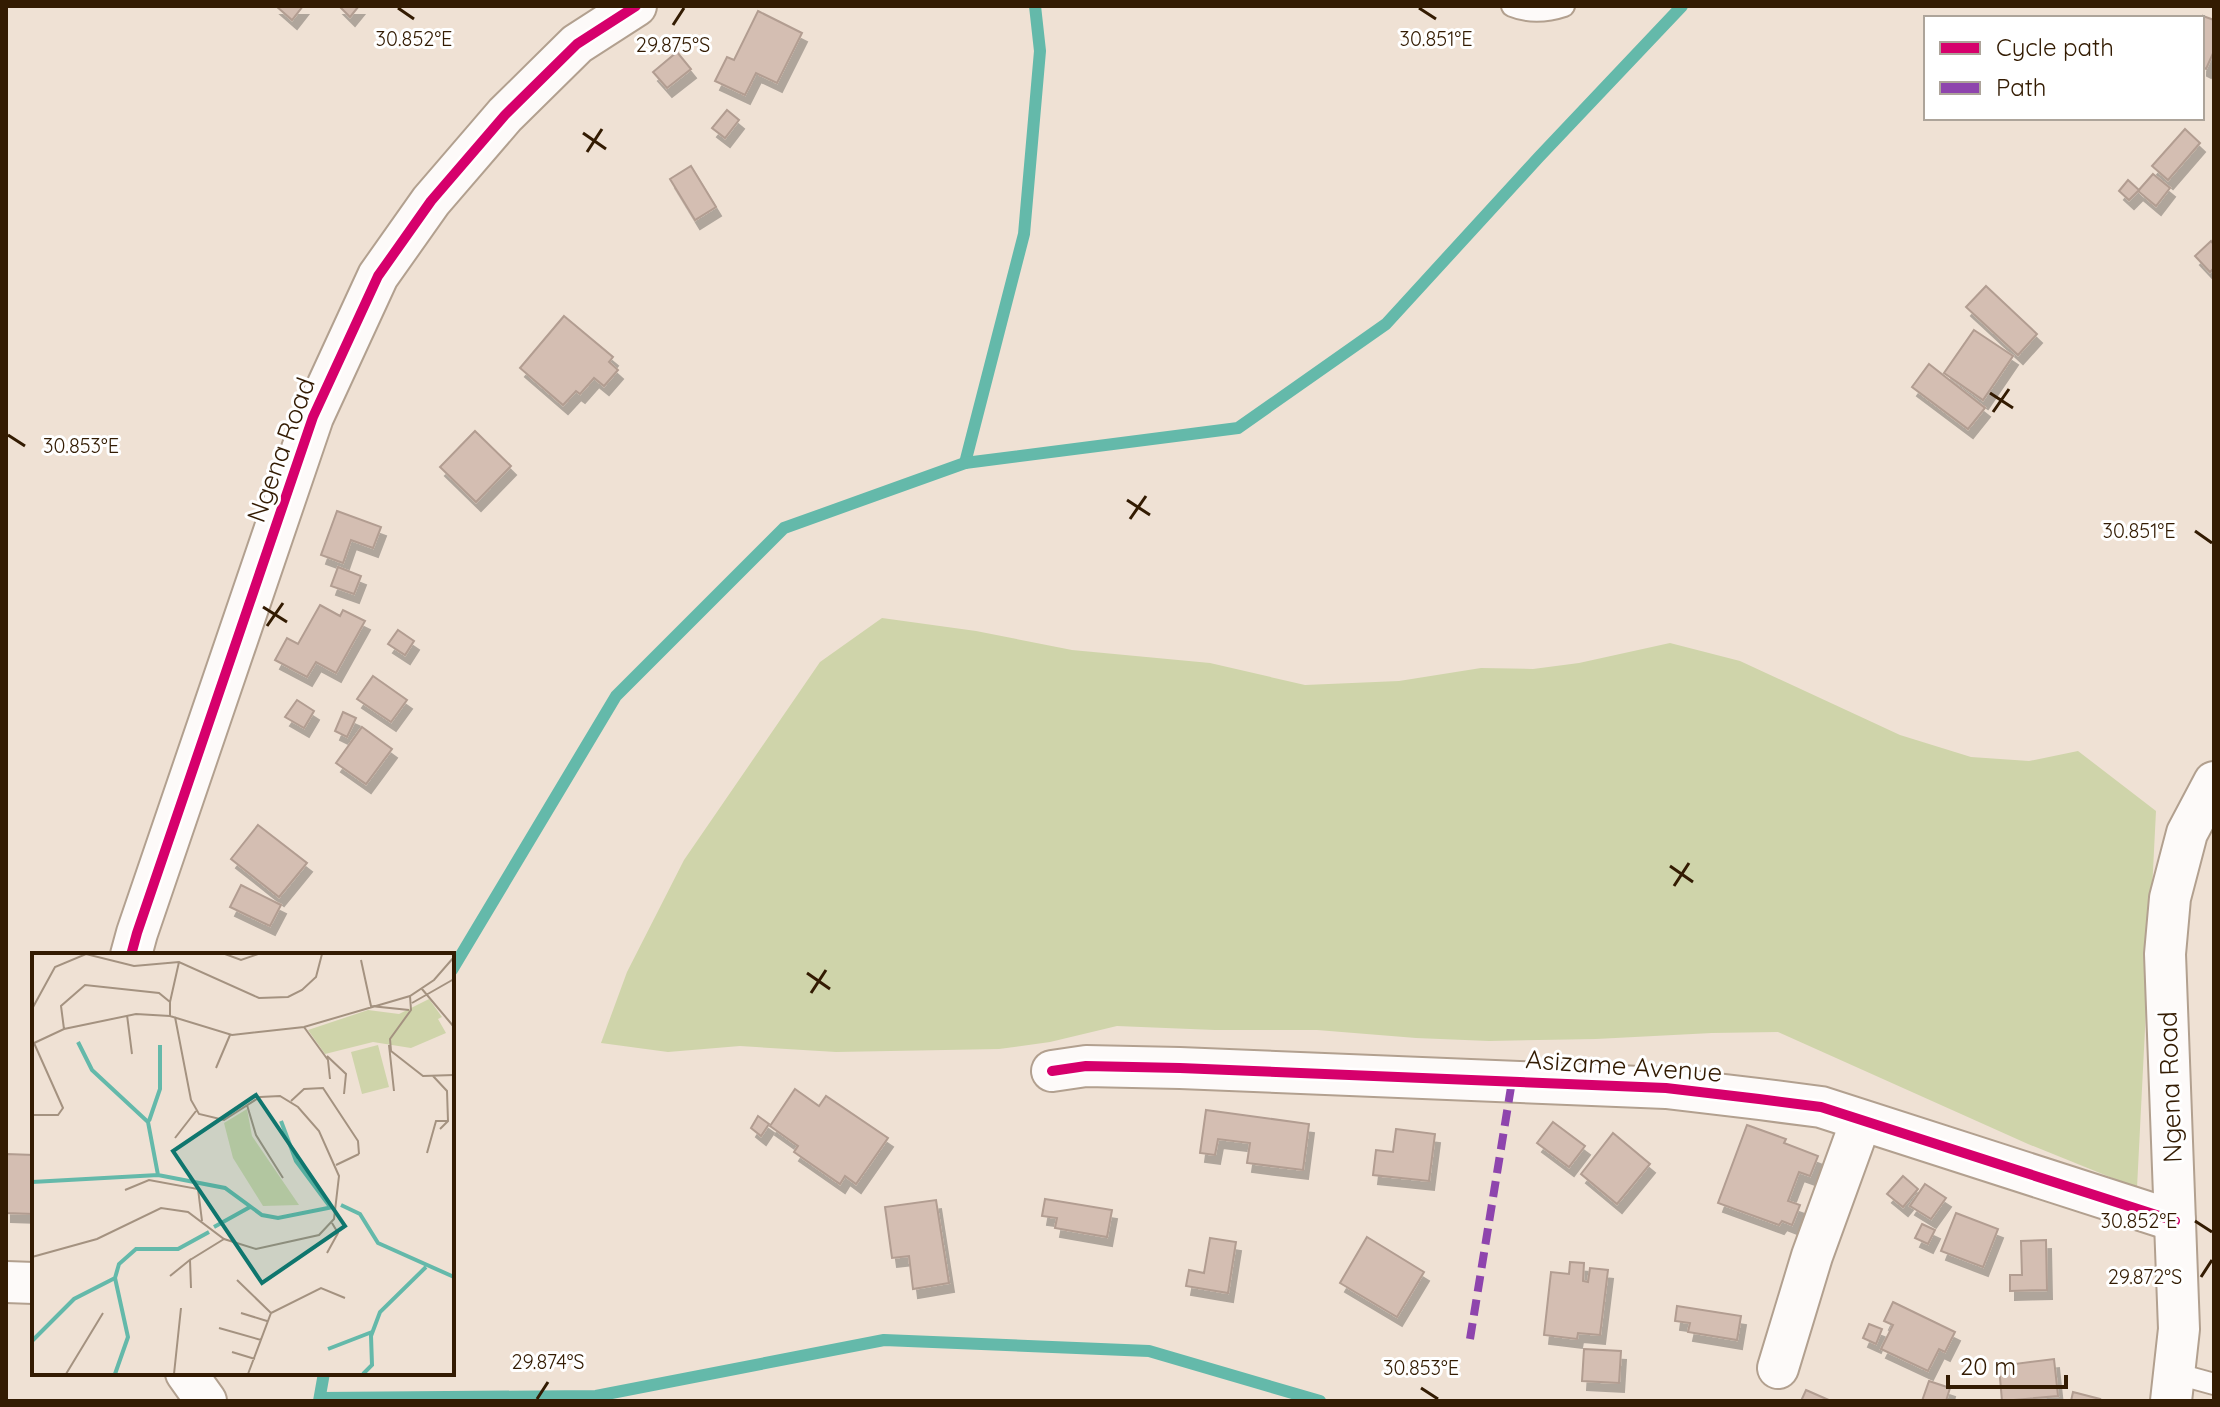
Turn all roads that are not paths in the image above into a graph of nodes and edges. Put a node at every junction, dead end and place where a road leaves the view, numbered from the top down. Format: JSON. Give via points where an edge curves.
{"nodes":[{"id":1,"x":636,"y":6,"type":"edge"},
{"id":2,"x":1512,"y":6,"type":"edge"},
{"id":3,"x":1564,"y":6,"type":"edge"},
{"id":4,"x":2214,"y":782,"type":"edge"},
{"id":5,"x":132,"y":953,"type":"edge"},
{"id":6,"x":1052,"y":1071,"type":"dead end"},
{"id":7,"x":1861,"y":1121,"type":"junction"},
{"id":8,"x":2175,"y":1221,"type":"junction"},
{"id":9,"x":6,"y":1282,"type":"edge"},
{"id":10,"x":32,"y":1283,"type":"edge"},
{"id":11,"x":1778,"y":1368,"type":"dead end"},
{"id":12,"x":187,"y":1375,"type":"edge"},
{"id":13,"x":2214,"y":1384,"type":"edge"},
{"id":14,"x":2172,"y":1387,"type":"edge"},
{"id":15,"x":206,"y":1401,"type":"edge"}],
"edges":[{"from":1,"to":5,"type":"street","name":"Ngena Road","via":[[577,44],[505,115],[431,201],[378,276],[313,417]]},
{"from":2,"to":3,"type":"lane","via":[[1549,11]]},
{"from":4,"to":8,"type":"street","name":"Ngena Road","via":[[2187,833],[2170,898],[2166,940]]},
{"from":6,"to":7,"type":"street","name":"Asizame Avenue","via":[[1086,1066],[1180,1068],[1666,1088],[1821,1107]]},
{"from":7,"to":8,"type":"street","name":"Asizame Avenue"},
{"from":7,"to":11,"type":"street"},
{"from":8,"to":14,"type":"street","name":"Ngena Road","via":[[2179,1329]]},
{"from":9,"to":10,"type":"street"},
{"from":12,"to":15,"type":"street"},
{"from":13,"to":14,"type":"lane"}]}
